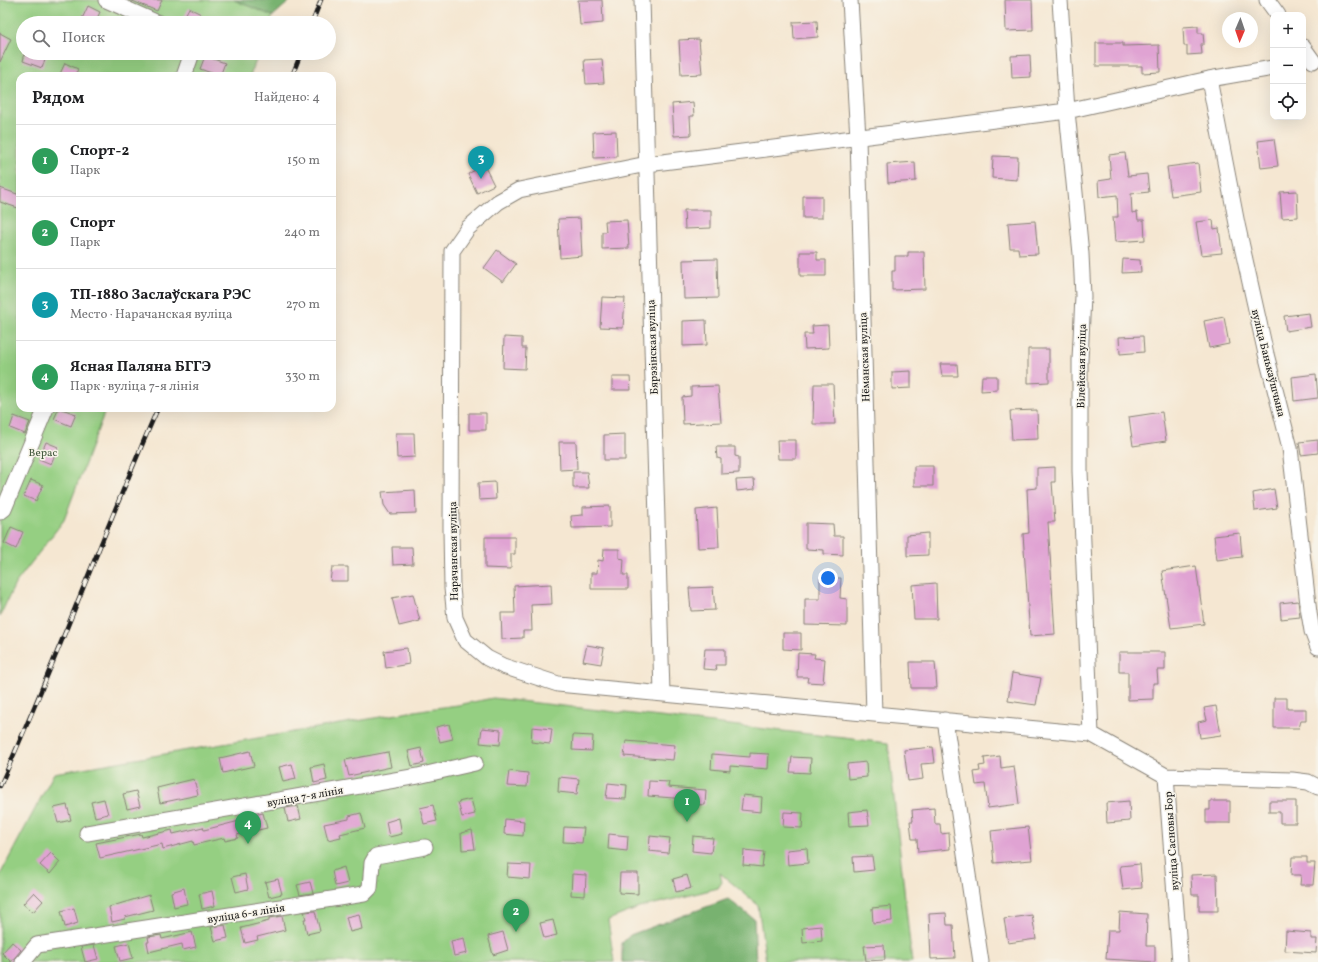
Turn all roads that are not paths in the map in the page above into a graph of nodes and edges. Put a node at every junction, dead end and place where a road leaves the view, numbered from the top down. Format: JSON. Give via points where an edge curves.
{"nodes":[{"id":1,"x":106,"y":0,"type":"edge"},
{"id":2,"x":642,"y":0,"type":"edge"},
{"id":3,"x":850,"y":0,"type":"edge"},
{"id":4,"x":1060,"y":0,"type":"edge"},
{"id":5,"x":1267,"y":0,"type":"edge"},
{"id":6,"x":1276,"y":12,"type":"edge"},
{"id":7,"x":142,"y":16,"type":"edge"},
{"id":8,"x":190,"y":60,"type":"edge"},
{"id":9,"x":1270,"y":69,"type":"edge"},
{"id":10,"x":185,"y":72,"type":"edge"},
{"id":11,"x":1209,"y":79,"type":"junction"},
{"id":12,"x":1067,"y":111,"type":"junction"},
{"id":13,"x":858,"y":138,"type":"junction"},
{"id":14,"x":647,"y":164,"type":"junction"},
{"id":15,"x":44,"y":412,"type":"edge"},
{"id":16,"x":0,"y":512,"type":"edge"},
{"id":17,"x":1318,"y":647,"type":"edge"},
{"id":18,"x":662,"y":693,"type":"junction"},
{"id":19,"x":874,"y":714,"type":"junction"},
{"id":20,"x":945,"y":720,"type":"junction"},
{"id":21,"x":1091,"y":734,"type":"junction"},
{"id":22,"x":475,"y":763,"type":"dead end"},
{"id":23,"x":1166,"y":776,"type":"junction"},
{"id":24,"x":1318,"y":787,"type":"edge"},
{"id":25,"x":87,"y":833,"type":"dead end"},
{"id":26,"x":425,"y":848,"type":"dead end"},
{"id":27,"x":23,"y":962,"type":"edge"},
{"id":28,"x":981,"y":962,"type":"edge"},
{"id":29,"x":1180,"y":962,"type":"edge"}],
"edges":[{"from":1,"to":7,"type":"street"},
{"from":2,"to":14,"type":"street","name":"Бярэзінская вуліца"},
{"from":3,"to":13,"type":"street","name":"Нёманская вуліца"},
{"from":4,"to":12,"type":"street","name":"Вілейская вуліца"},
{"from":5,"to":6,"type":"street"},
{"from":8,"to":10,"type":"street"},
{"from":9,"to":11,"type":"street"},
{"from":11,"to":12,"type":"street"},
{"from":11,"to":17,"type":"street","name":"вуліца Банькаўшчына","via":[[1237,224],[1290,448],[1309,613]]},
{"from":12,"to":13,"type":"street"},
{"from":12,"to":21,"type":"street","name":"Вілейская вуліца","via":[[1083,296],[1080,472]]},
{"from":13,"to":14,"type":"street"},
{"from":13,"to":19,"type":"street","name":"Нёманская вуліца"},
{"from":14,"to":18,"type":"street","name":"Бярэзінская вуліца"},
{"from":14,"to":18,"type":"street","name":"Нарачанская вуліца","via":[[519,190],[498,202],[468,228],[452,251],[452,588],[455,618],[465,640],[486,658],[558,684]]},
{"from":15,"to":16,"type":"street","via":[[4,509]]},
{"from":18,"to":19,"type":"street","name":"Нарачанская вуліца"},
{"from":19,"to":20,"type":"street","name":"Нарачанская вуліца"},
{"from":20,"to":21,"type":"street","name":"Нарачанская вуліца"},
{"from":20,"to":28,"type":"street"},
{"from":21,"to":23,"type":"street"},
{"from":22,"to":25,"type":"street","name":"вуліца 7-я лінія","via":[[418,776]]},
{"from":23,"to":24,"type":"street","name":"вуліца Сасновы Бор","via":[[1292,780],[1308,782]]},
{"from":23,"to":29,"type":"street","name":"вуліца Сасновы Бор"},
{"from":26,"to":27,"type":"street","name":"вуліца 6-я лінія","via":[[376,856],[372,863],[370,888],[364,894],[37,945]]}]}
